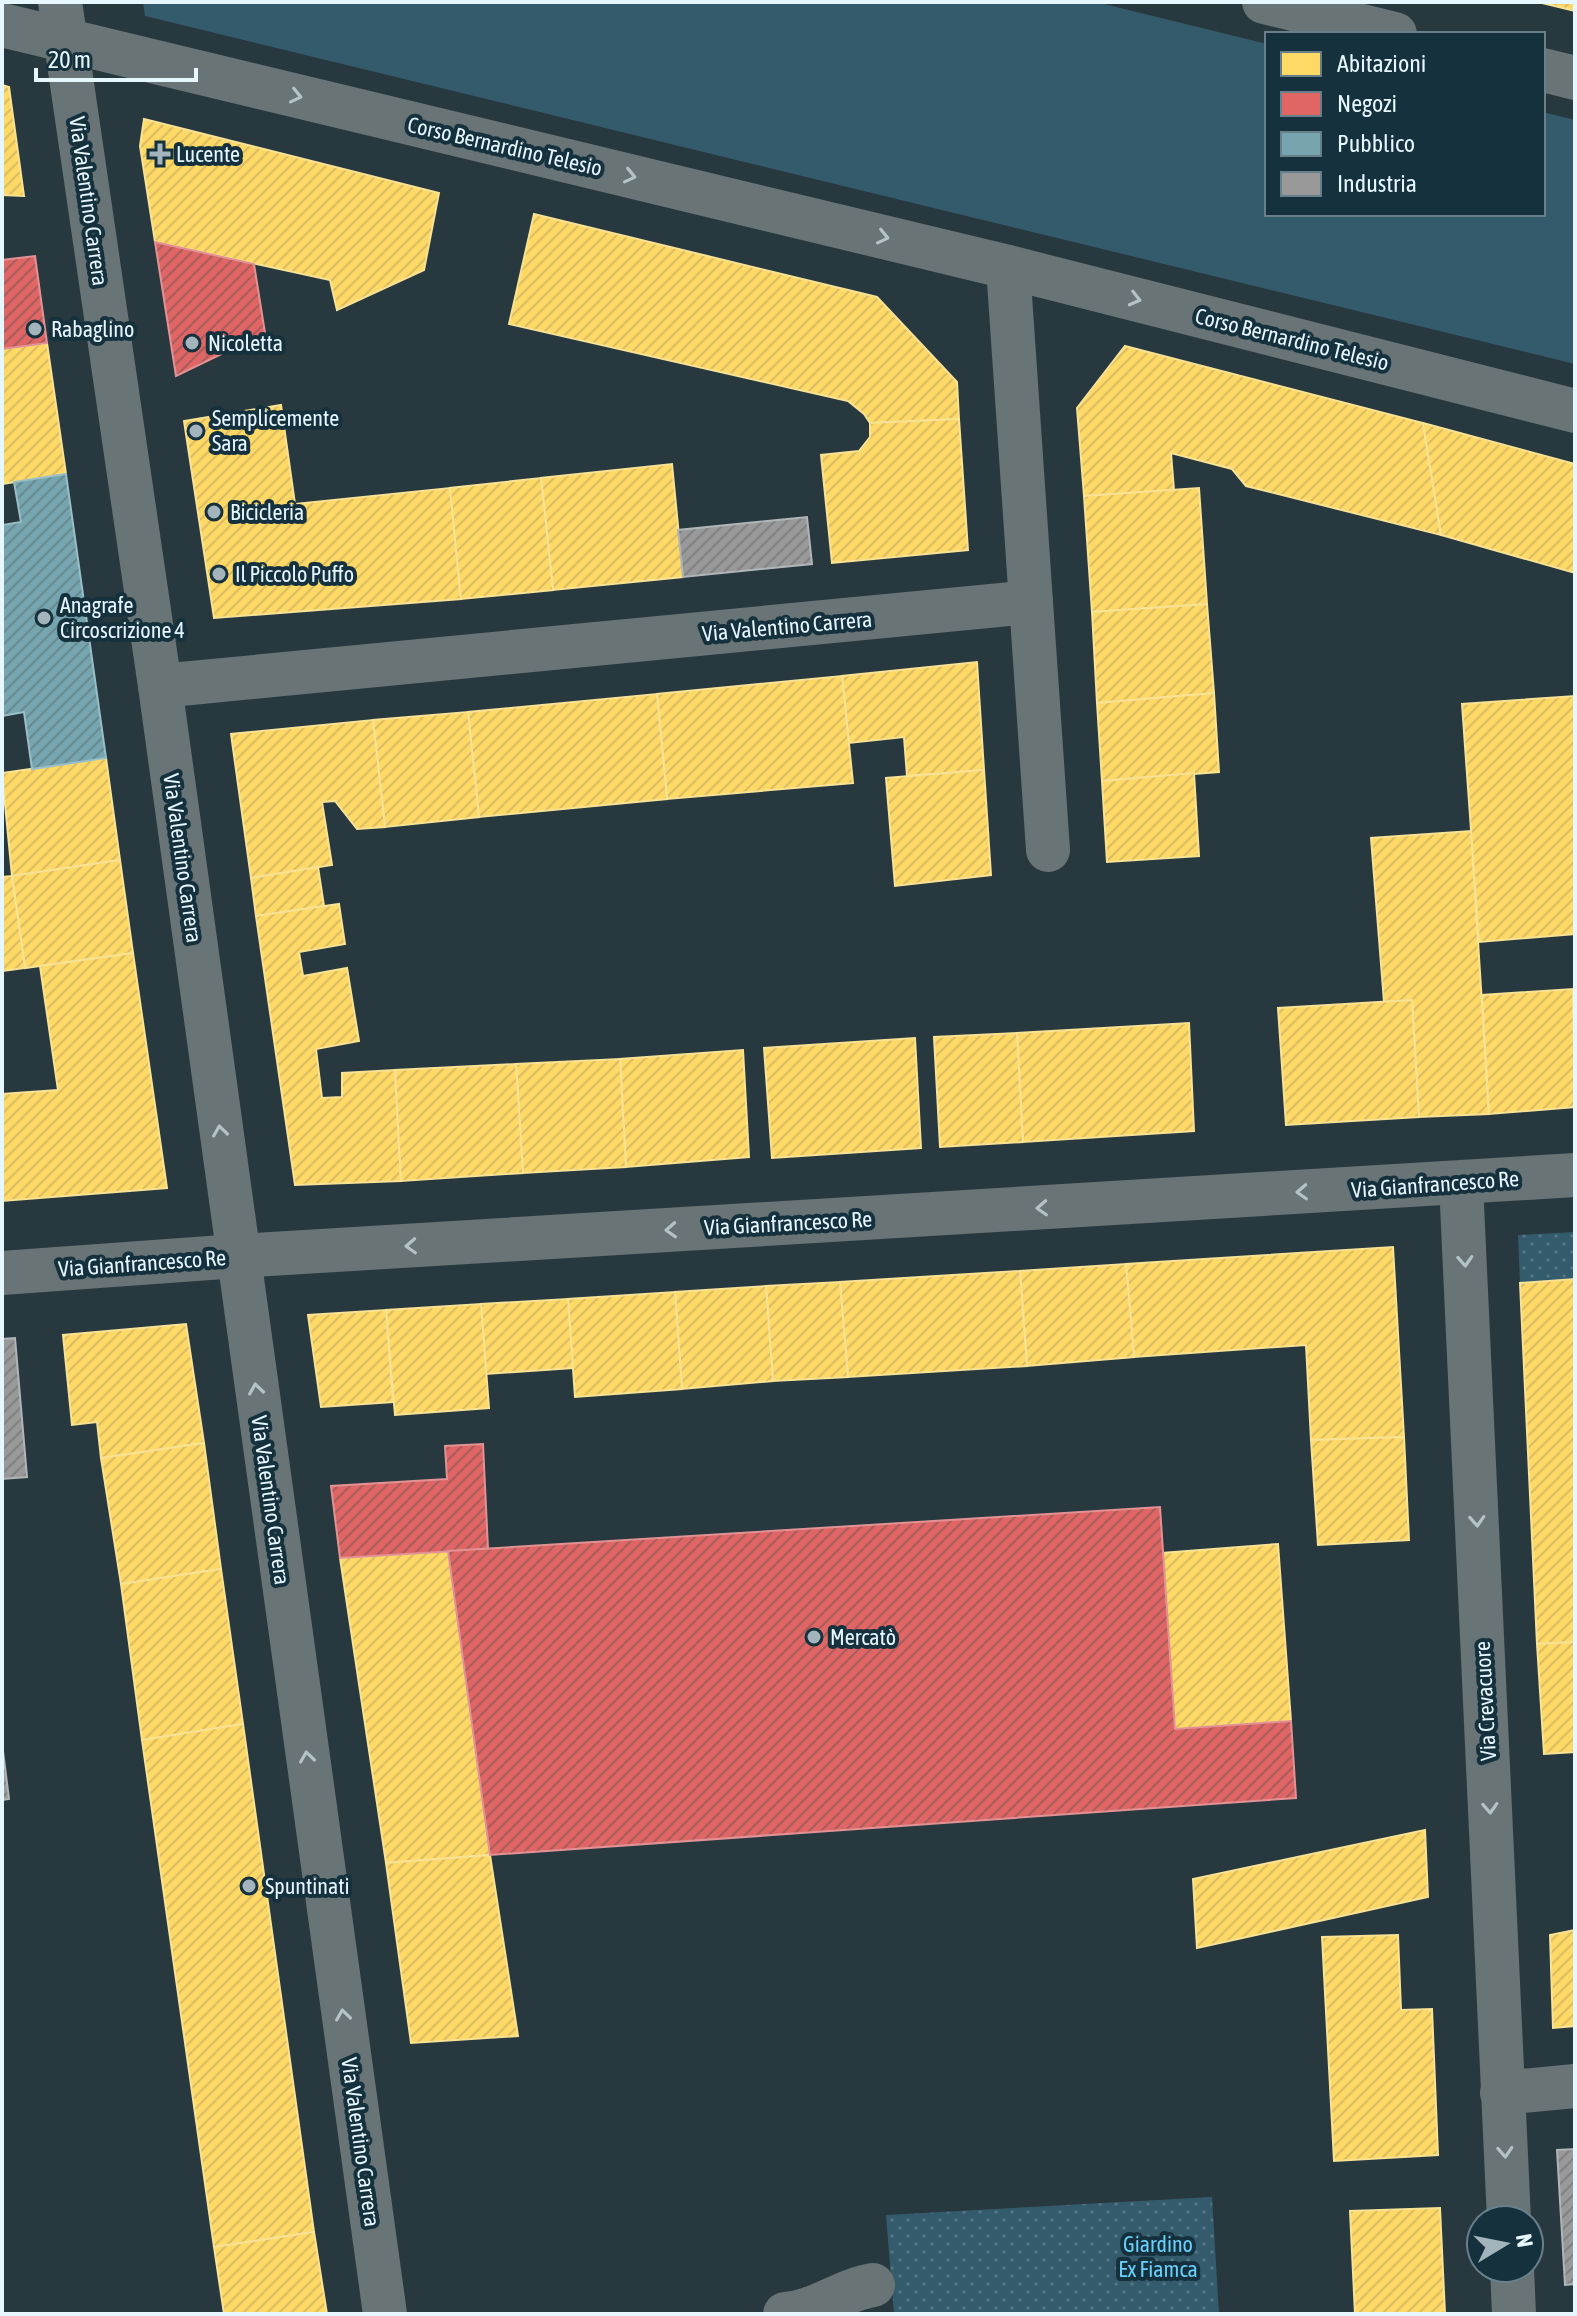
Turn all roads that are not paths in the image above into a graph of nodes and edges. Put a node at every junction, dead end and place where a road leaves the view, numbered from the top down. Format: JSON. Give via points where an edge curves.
{"nodes":[{"id":1,"x":1264,"y":2,"type":"edge"},
{"id":2,"x":63,"y":22,"type":"edge"},
{"id":3,"x":2,"y":25,"type":"edge"},
{"id":4,"x":1387,"y":32,"type":"edge"},
{"id":5,"x":1545,"y":70,"type":"edge"},
{"id":6,"x":1575,"y":78,"type":"edge"},
{"id":7,"x":1008,"y":267,"type":"junction"},
{"id":8,"x":1575,"y":411,"type":"edge"},
{"id":9,"x":1031,"y":602,"type":"junction"},
{"id":10,"x":160,"y":686,"type":"junction"},
{"id":11,"x":1048,"y":850,"type":"dead end"},
{"id":12,"x":1575,"y":1175,"type":"edge"},
{"id":13,"x":1461,"y":1183,"type":"junction"},
{"id":14,"x":237,"y":1256,"type":"junction"},
{"id":15,"x":2,"y":1273,"type":"edge"},
{"id":16,"x":1575,"y":2086,"type":"edge"},
{"id":17,"x":1502,"y":2093,"type":"junction"},
{"id":18,"x":1508,"y":2204,"type":"edge"},
{"id":19,"x":1513,"y":2284,"type":"edge"},
{"id":20,"x":873,"y":2285,"type":"dead end"},
{"id":21,"x":385,"y":2314,"type":"edge"},
{"id":22,"x":785,"y":2314,"type":"edge"},
{"id":23,"x":1514,"y":2314,"type":"edge"}],
"edges":[{"from":1,"to":4,"type":"street"},
{"from":2,"to":3,"type":"street","name":"Corso Bernardino Telesio"},
{"from":2,"to":7,"type":"street","name":"Corso Bernardino Telesio","one_way":true},
{"from":2,"to":10,"type":"street","name":"Via Valentino Carrera"},
{"from":5,"to":6,"type":"street"},
{"from":7,"to":8,"type":"street","name":"Corso Bernardino Telesio","one_way":true},
{"from":7,"to":9,"type":"street"},
{"from":9,"to":10,"type":"street","name":"Via Valentino Carrera"},
{"from":9,"to":11,"type":"street"},
{"from":14,"to":10,"type":"street","name":"Via Valentino Carrera","one_way":true},
{"from":12,"to":13,"type":"street","name":"Via Gianfrancesco Re"},
{"from":13,"to":14,"type":"street","name":"Via Gianfrancesco Re","one_way":true},
{"from":13,"to":17,"type":"street","name":"Via Crevacuore","one_way":true},
{"from":14,"to":15,"type":"street","name":"Via Gianfrancesco Re"},
{"from":21,"to":14,"type":"street","name":"Via Valentino Carrera","one_way":true},
{"from":16,"to":17,"type":"street"},
{"from":17,"to":18,"type":"street","name":"Via Crevacuore","one_way":true},
{"from":19,"to":23,"type":"street"},
{"from":20,"to":22,"type":"street"}]}
